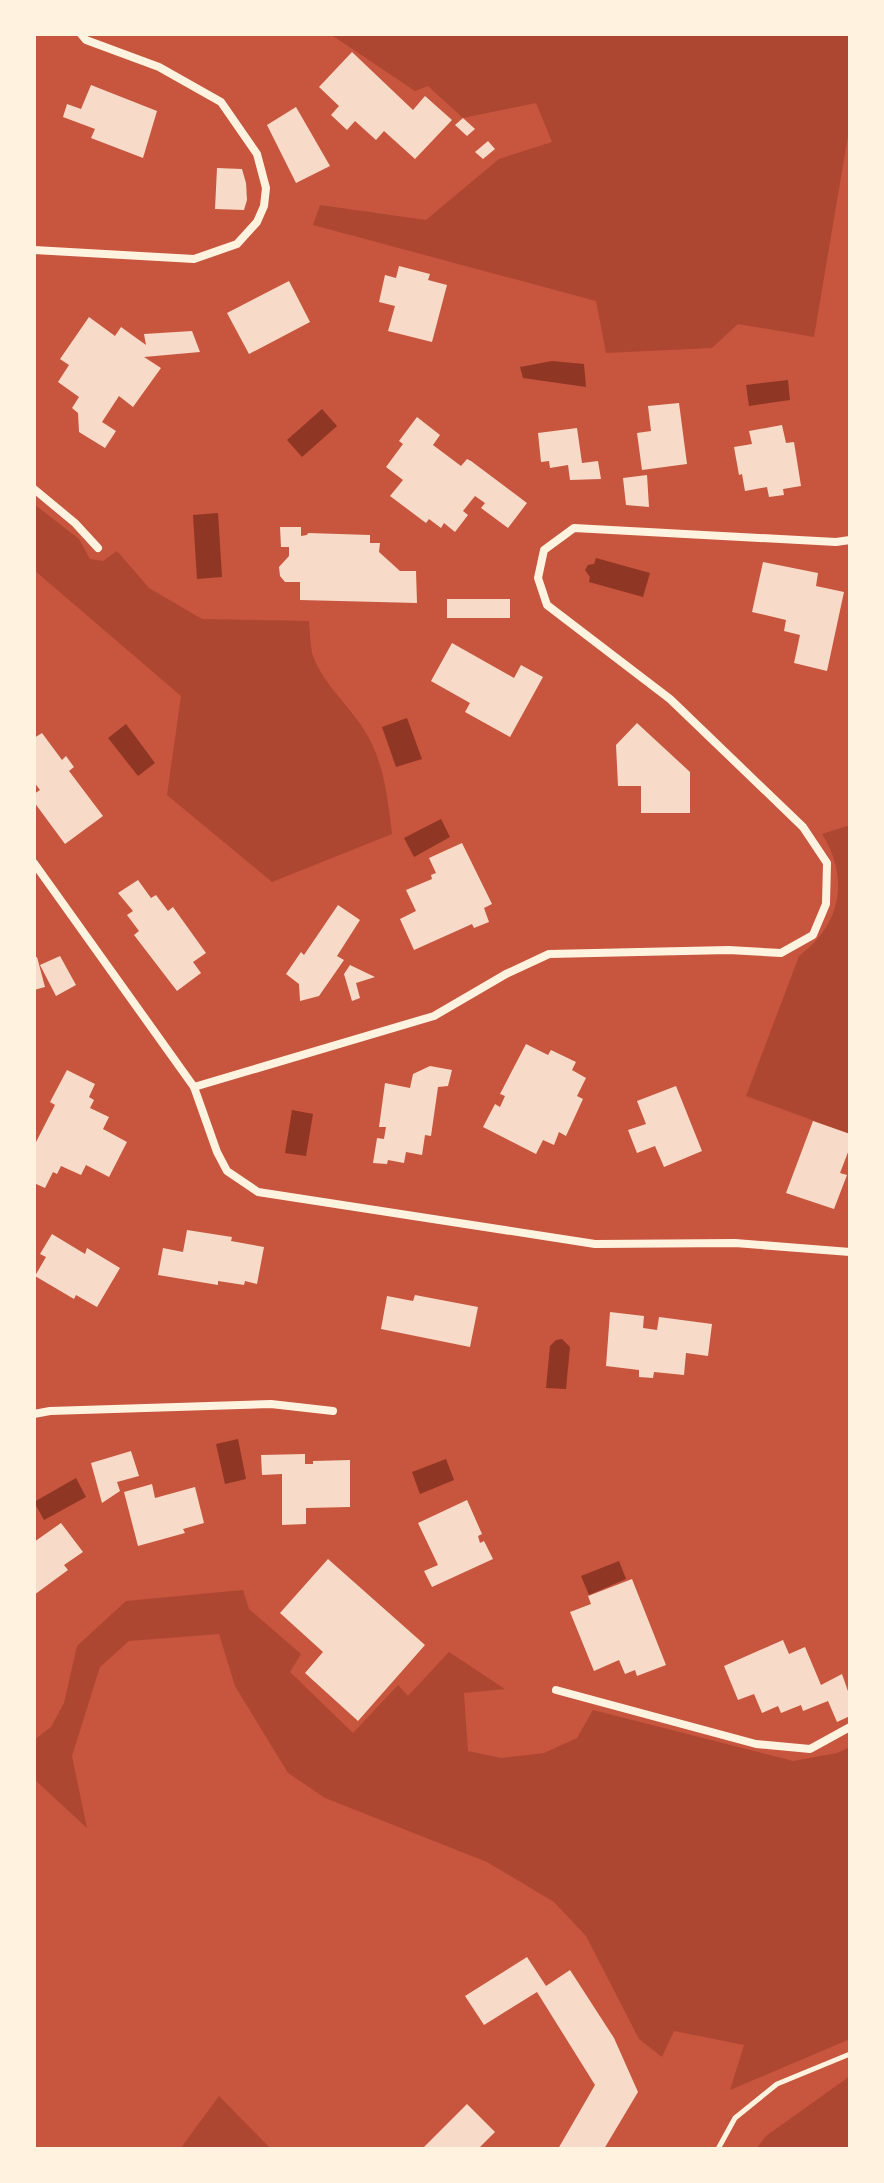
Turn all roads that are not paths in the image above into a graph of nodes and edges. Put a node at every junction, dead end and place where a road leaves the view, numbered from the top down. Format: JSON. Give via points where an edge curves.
{"nodes":[{"id":1,"x":81,"y":34,"type":"edge"},
{"id":2,"x":34,"y":250,"type":"edge"},
{"id":3,"x":34,"y":489,"type":"edge"},
{"id":4,"x":850,"y":540,"type":"edge"},
{"id":5,"x":98,"y":548,"type":"dead end"},
{"id":6,"x":34,"y":863,"type":"edge"},
{"id":7,"x":194,"y":1087,"type":"junction"},
{"id":8,"x":850,"y":1252,"type":"edge"},
{"id":9,"x":333,"y":1411,"type":"dead end"},
{"id":10,"x":34,"y":1414,"type":"edge"},
{"id":11,"x":556,"y":1690,"type":"dead end"},
{"id":12,"x":850,"y":1727,"type":"edge"}],
"edges":[{"from":1,"to":2,"type":"street","via":[[159,67],[221,102],[257,154],[266,188],[264,206],[237,244],[194,259]]},
{"from":3,"to":5,"type":"street"},
{"from":4,"to":7,"type":"street","via":[[574,528],[544,550],[538,578],[547,605],[670,699],[803,827],[827,863],[826,904],[813,935],[781,953],[549,954],[434,1016]]},
{"from":6,"to":7,"type":"street"},
{"from":7,"to":8,"type":"street","via":[[227,1171],[258,1192],[595,1244],[735,1243]]},
{"from":9,"to":10,"type":"street","via":[[271,1404]]},
{"from":11,"to":12,"type":"street","via":[[756,1744],[810,1749]]}]}
